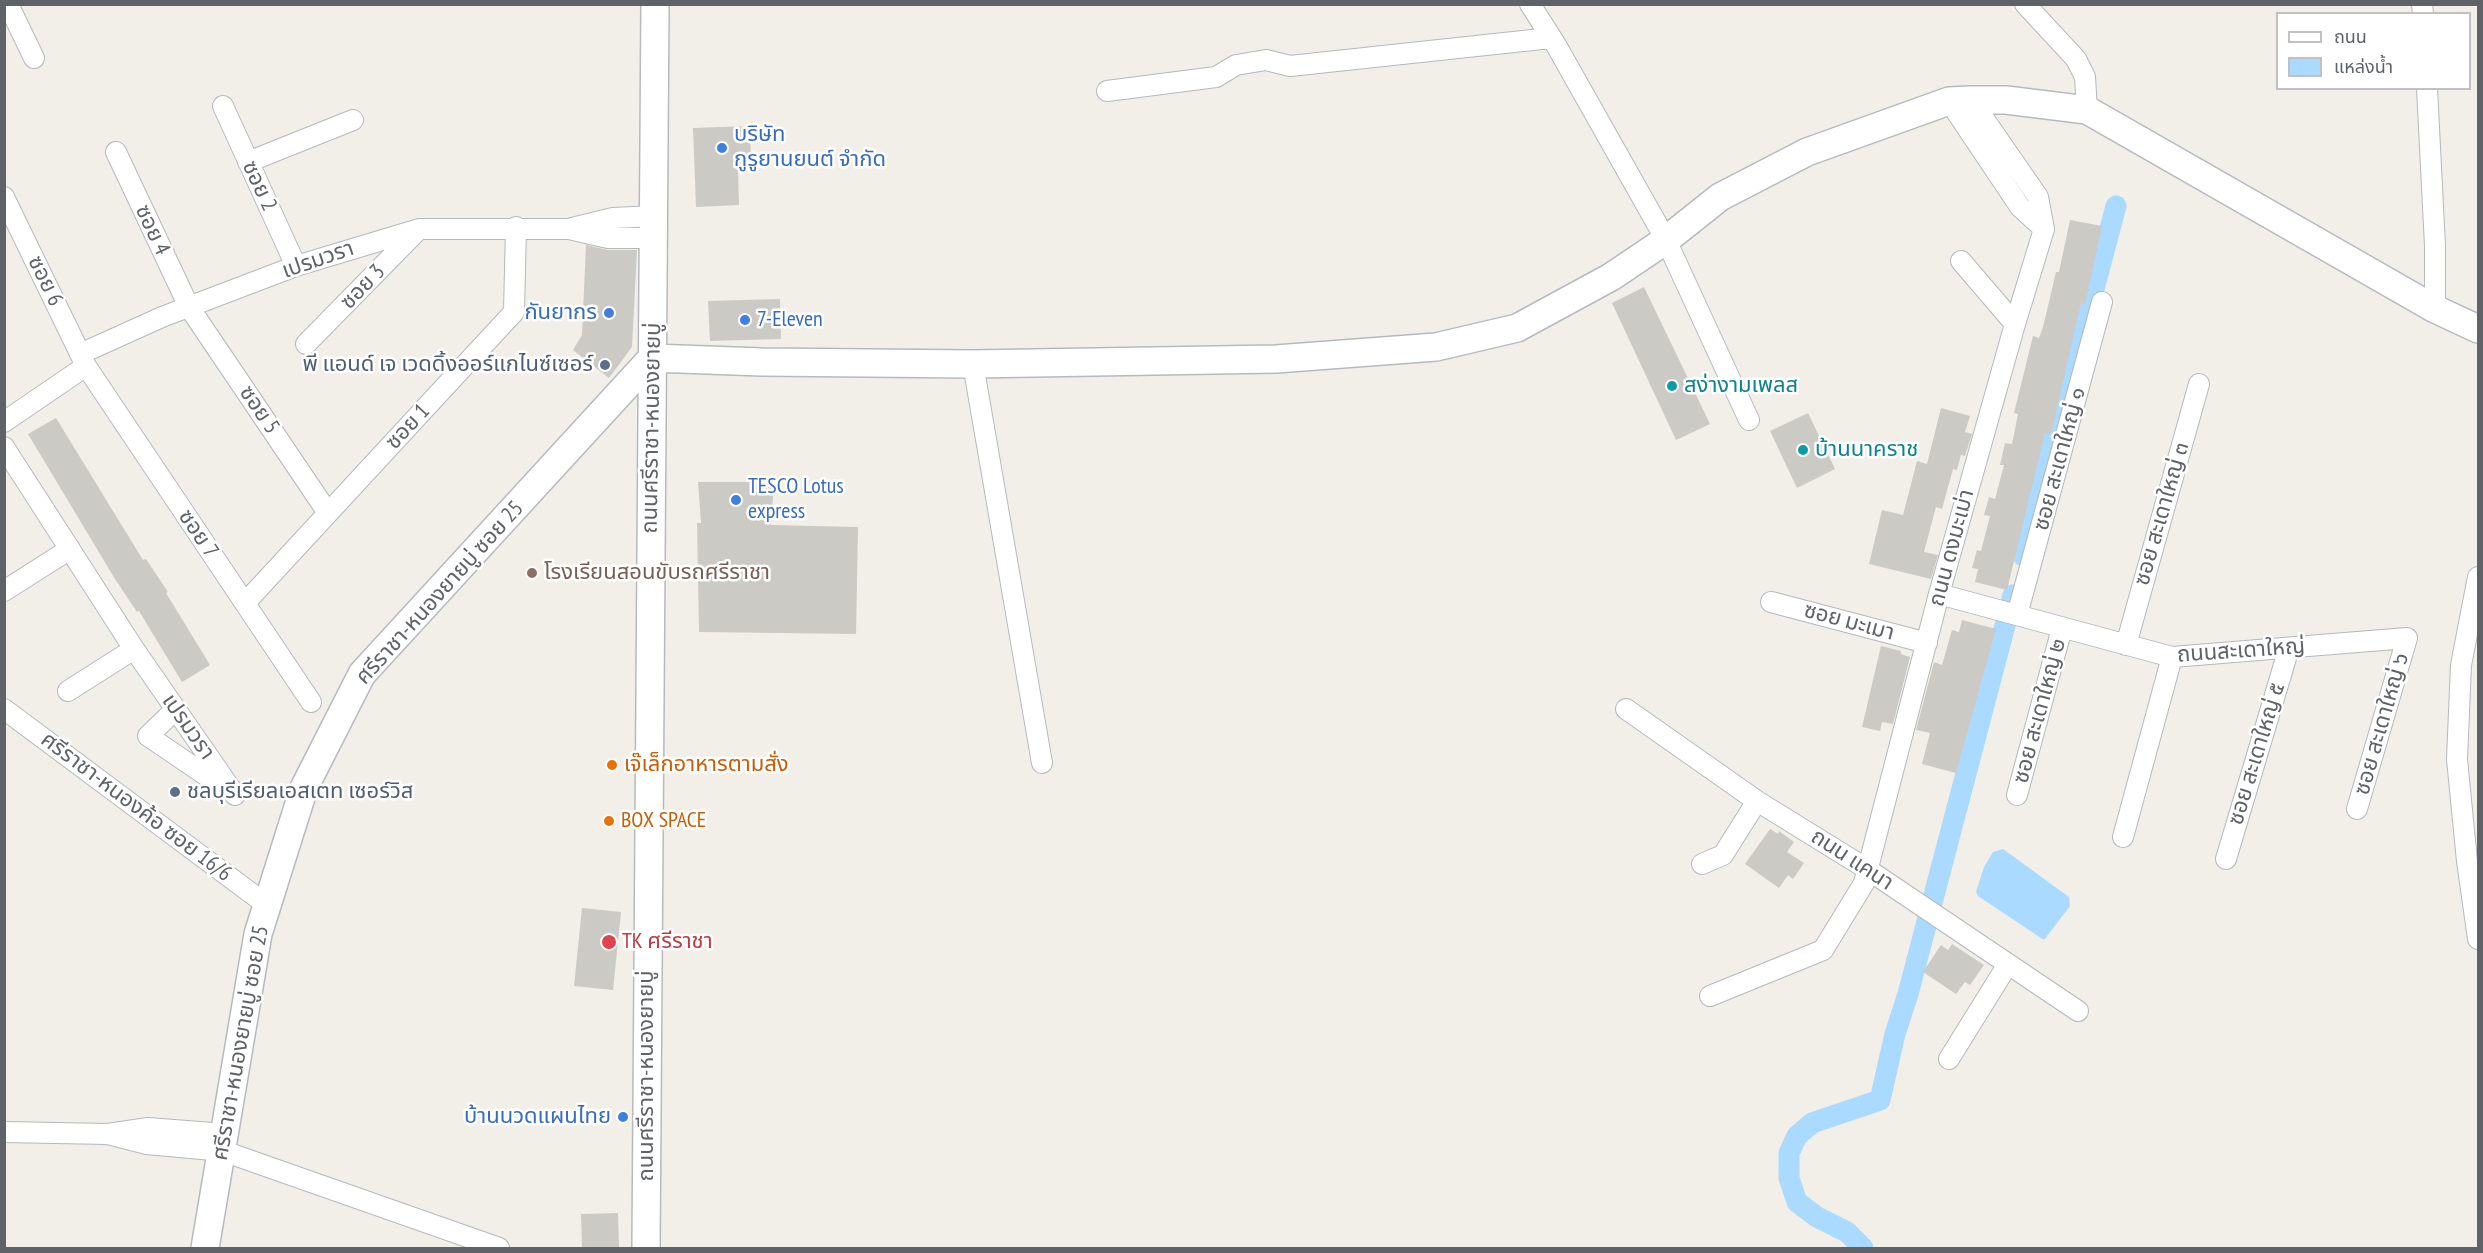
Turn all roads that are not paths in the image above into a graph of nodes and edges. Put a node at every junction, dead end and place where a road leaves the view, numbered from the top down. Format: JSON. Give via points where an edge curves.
{"nodes":[{"id":1,"x":8,"y":4,"type":"edge"},
{"id":2,"x":656,"y":4,"type":"edge"},
{"id":3,"x":1530,"y":4,"type":"edge"},
{"id":4,"x":2025,"y":4,"type":"edge"},
{"id":5,"x":1551,"y":38,"type":"junction"},
{"id":6,"x":34,"y":58,"type":"dead end"},
{"id":7,"x":2427,"y":90,"type":"edge"},
{"id":8,"x":1107,"y":91,"type":"dead end"},
{"id":9,"x":1960,"y":100,"type":"junction"},
{"id":10,"x":223,"y":106,"type":"dead end"},
{"id":11,"x":2087,"y":110,"type":"junction"},
{"id":12,"x":353,"y":120,"type":"dead end"},
{"id":13,"x":116,"y":152,"type":"dead end"},
{"id":14,"x":248,"y":162,"type":"junction"},
{"id":15,"x":4,"y":197,"type":"edge"},
{"id":16,"x":516,"y":227,"type":"junction"},
{"id":17,"x":655,"y":227,"type":"junction"},
{"id":18,"x":419,"y":229,"type":"junction"},
{"id":19,"x":1666,"y":240,"type":"junction"},
{"id":20,"x":1961,"y":261,"type":"dead end"},
{"id":21,"x":296,"y":266,"type":"junction"},
{"id":22,"x":2102,"y":302,"type":"dead end"},
{"id":23,"x":189,"y":307,"type":"junction"},
{"id":24,"x":2435,"y":309,"type":"junction"},
{"id":25,"x":2015,"y":324,"type":"junction"},
{"id":26,"x":2478,"y":328,"type":"edge"},
{"id":27,"x":306,"y":344,"type":"dead end"},
{"id":28,"x":652,"y":358,"type":"junction"},
{"id":29,"x":83,"y":360,"type":"junction"},
{"id":30,"x":973,"y":364,"type":"junction"},
{"id":31,"x":2199,"y":384,"type":"dead end"},
{"id":32,"x":1749,"y":420,"type":"dead end"},
{"id":33,"x":4,"y":422,"type":"edge"},
{"id":34,"x":6,"y":451,"type":"edge"},
{"id":35,"x":328,"y":513,"type":"junction"},
{"id":36,"x":70,"y":549,"type":"junction"},
{"id":37,"x":2478,"y":577,"type":"edge"},
{"id":38,"x":4,"y":591,"type":"edge"},
{"id":39,"x":1939,"y":594,"type":"junction"},
{"id":40,"x":1771,"y":602,"type":"dead end"},
{"id":41,"x":245,"y":603,"type":"junction"},
{"id":42,"x":2017,"y":615,"type":"junction"},
{"id":43,"x":2062,"y":627,"type":"junction"},
{"id":44,"x":2408,"y":638,"type":"joint"},
{"id":45,"x":1927,"y":643,"type":"junction"},
{"id":46,"x":2126,"y":645,"type":"junction"},
{"id":47,"x":2289,"y":648,"type":"junction"},
{"id":48,"x":134,"y":649,"type":"junction"},
{"id":49,"x":2172,"y":657,"type":"junction"},
{"id":50,"x":68,"y":691,"type":"dead end"},
{"id":51,"x":311,"y":702,"type":"dead end"},
{"id":52,"x":4,"y":709,"type":"edge"},
{"id":53,"x":1626,"y":709,"type":"dead end"},
{"id":54,"x":175,"y":710,"type":"junction"},
{"id":55,"x":1042,"y":763,"type":"dead end"},
{"id":56,"x":2017,"y":795,"type":"dead end"},
{"id":57,"x":1757,"y":801,"type":"junction"},
{"id":58,"x":2357,"y":809,"type":"dead end"},
{"id":59,"x":2123,"y":837,"type":"dead end"},
{"id":60,"x":2226,"y":859,"type":"dead end"},
{"id":61,"x":1702,"y":864,"type":"dead end"},
{"id":62,"x":1867,"y":869,"type":"junction"},
{"id":63,"x":267,"y":905,"type":"junction"},
{"id":64,"x":2478,"y":939,"type":"edge"},
{"id":65,"x":2008,"y":964,"type":"junction"},
{"id":66,"x":1710,"y":996,"type":"dead end"},
{"id":67,"x":2078,"y":1011,"type":"dead end"},
{"id":68,"x":1949,"y":1059,"type":"dead end"},
{"id":69,"x":4,"y":1132,"type":"edge"},
{"id":70,"x":224,"y":1142,"type":"junction"},
{"id":71,"x":205,"y":1248,"type":"edge"},
{"id":72,"x":499,"y":1248,"type":"edge"},
{"id":73,"x":646,"y":1248,"type":"edge"}],
"edges":[{"from":1,"to":6,"type":"street"},
{"from":2,"to":17,"type":"street","name":"ถนนศรีราชา-หนองยายบู่"},
{"from":3,"to":5,"type":"street"},
{"from":4,"to":11,"type":"street","via":[[2076,59],[2085,77]]},
{"from":5,"to":8,"type":"street","via":[[1290,66],[1266,60],[1236,65],[1216,76]]},
{"from":5,"to":19,"type":"street"},
{"from":7,"to":24,"type":"street"},
{"from":9,"to":11,"type":"street","via":[[2006,100]]},
{"from":9,"to":19,"type":"street","via":[[1807,152],[1720,197]]},
{"from":9,"to":25,"type":"street","name":"ถนน ดงมะเม่า","via":[[2020,207],[2044,229]]},
{"from":10,"to":14,"type":"street","name":"ซอย 2"},
{"from":11,"to":24,"type":"street"},
{"from":12,"to":14,"type":"street"},
{"from":13,"to":23,"type":"street","name":"ซอย 4"},
{"from":14,"to":21,"type":"street","name":"ซอย 2"},
{"from":15,"to":29,"type":"street","name":"ซอย 6"},
{"from":16,"to":17,"type":"street","name":"เปรมวรา","via":[[569,229],[613,218]]},
{"from":16,"to":18,"type":"street","name":"เปรมวรา"},
{"from":16,"to":35,"type":"street","name":"ซอย 1","via":[[514,312]]},
{"from":17,"to":28,"type":"street","name":"ถนนศรีราชา-หนองยายบู่"},
{"from":18,"to":21,"type":"street","name":"เปรมวรา"},
{"from":18,"to":27,"type":"street","name":"ซอย 3"},
{"from":19,"to":30,"type":"street","via":[[1611,277],[1517,328],[1436,347],[1276,359]]},
{"from":19,"to":32,"type":"street"},
{"from":20,"to":25,"type":"street"},
{"from":21,"to":23,"type":"street","name":"เปรมวรา"},
{"from":22,"to":42,"type":"street","name":"ซอย สะเดาใหญ่ ๑"},
{"from":23,"to":29,"type":"street","name":"เปรมวรา","via":[[162,317]]},
{"from":23,"to":35,"type":"street","name":"ซอย 5"},
{"from":24,"to":26,"type":"street"},
{"from":25,"to":39,"type":"street","name":"ถนน ดงมะเม่า"},
{"from":28,"to":30,"type":"street"},
{"from":28,"to":63,"type":"street","name":"ศรีราชา-หนองยายบู่ ซอย 25","via":[[362,675],[304,788]]},
{"from":28,"to":73,"type":"street","name":"ถนนศรีราชา-หนองยายบู่"},
{"from":29,"to":33,"type":"street","name":"เปรมวรา"},
{"from":29,"to":41,"type":"street","name":"ซอย 7"},
{"from":30,"to":55,"type":"street"},
{"from":31,"to":46,"type":"street","name":"ซอย สะเดาใหญ่ ๓"},
{"from":34,"to":36,"type":"street","name":"เปรมวรา"},
{"from":35,"to":41,"type":"street","name":"ซอย 1"},
{"from":36,"to":38,"type":"street"},
{"from":36,"to":48,"type":"street","name":"เปรมวรา"},
{"from":37,"to":64,"type":"street","via":[[2461,665],[2457,759]]},
{"from":39,"to":42,"type":"street","name":"ถนนสะเดาใหญ่"},
{"from":39,"to":45,"type":"street","name":"ถนน ดงมะเม่า"},
{"from":40,"to":45,"type":"street","name":"ซอย มะเมา"},
{"from":41,"to":51,"type":"street","name":"ซอย 7"},
{"from":42,"to":43,"type":"street","name":"ถนนสะเดาใหญ่"},
{"from":43,"to":46,"type":"street","name":"ถนนสะเดาใหญ่"},
{"from":43,"to":56,"type":"street","name":"ซอย สะเดาใหญ่ ๒"},
{"from":44,"to":47,"type":"street","name":"ถนนสะเดาใหญ่"},
{"from":44,"to":58,"type":"street","name":"ซอย สะเดาใหญ่ ๖"},
{"from":45,"to":62,"type":"street","name":"ถนน ดงมะเม่า"},
{"from":46,"to":49,"type":"street","name":"ถนนสะเดาใหญ่"},
{"from":47,"to":49,"type":"street","name":"ถนนสะเดาใหญ่"},
{"from":47,"to":60,"type":"street","name":"ซอย สะเดาใหญ่ ๕"},
{"from":48,"to":50,"type":"street"},
{"from":48,"to":54,"type":"street","name":"เปรมวรา"},
{"from":49,"to":59,"type":"street"},
{"from":52,"to":63,"type":"street","name":"ศรีราชา-หนองค้อ ซอย 16/6"},
{"from":53,"to":57,"type":"street","name":"ถนน แคนา"},
{"from":54,"to":54,"type":"street","name":"เปรมวรา","via":[[235,795],[148,736]]},
{"from":57,"to":61,"type":"street","via":[[1723,855]]},
{"from":57,"to":62,"type":"street","name":"ถนน แคนา"},
{"from":62,"to":65,"type":"street","name":"ถนน แคนา"},
{"from":62,"to":66,"type":"street","name":"ถนน ดงมะเม่า","via":[[1864,883],[1823,950]]},
{"from":63,"to":70,"type":"street","name":"ศรีราชา-หนองยายบู่ ซอย 25","via":[[258,934]]},
{"from":65,"to":67,"type":"street","name":"ถนน แคนา"},
{"from":65,"to":68,"type":"street"},
{"from":69,"to":70,"type":"street","via":[[108,1134],[148,1128]]},
{"from":70,"to":71,"type":"street","name":"ศรีราชา-หนองยายบู่ ซอย 25"},
{"from":70,"to":72,"type":"street"}]}
